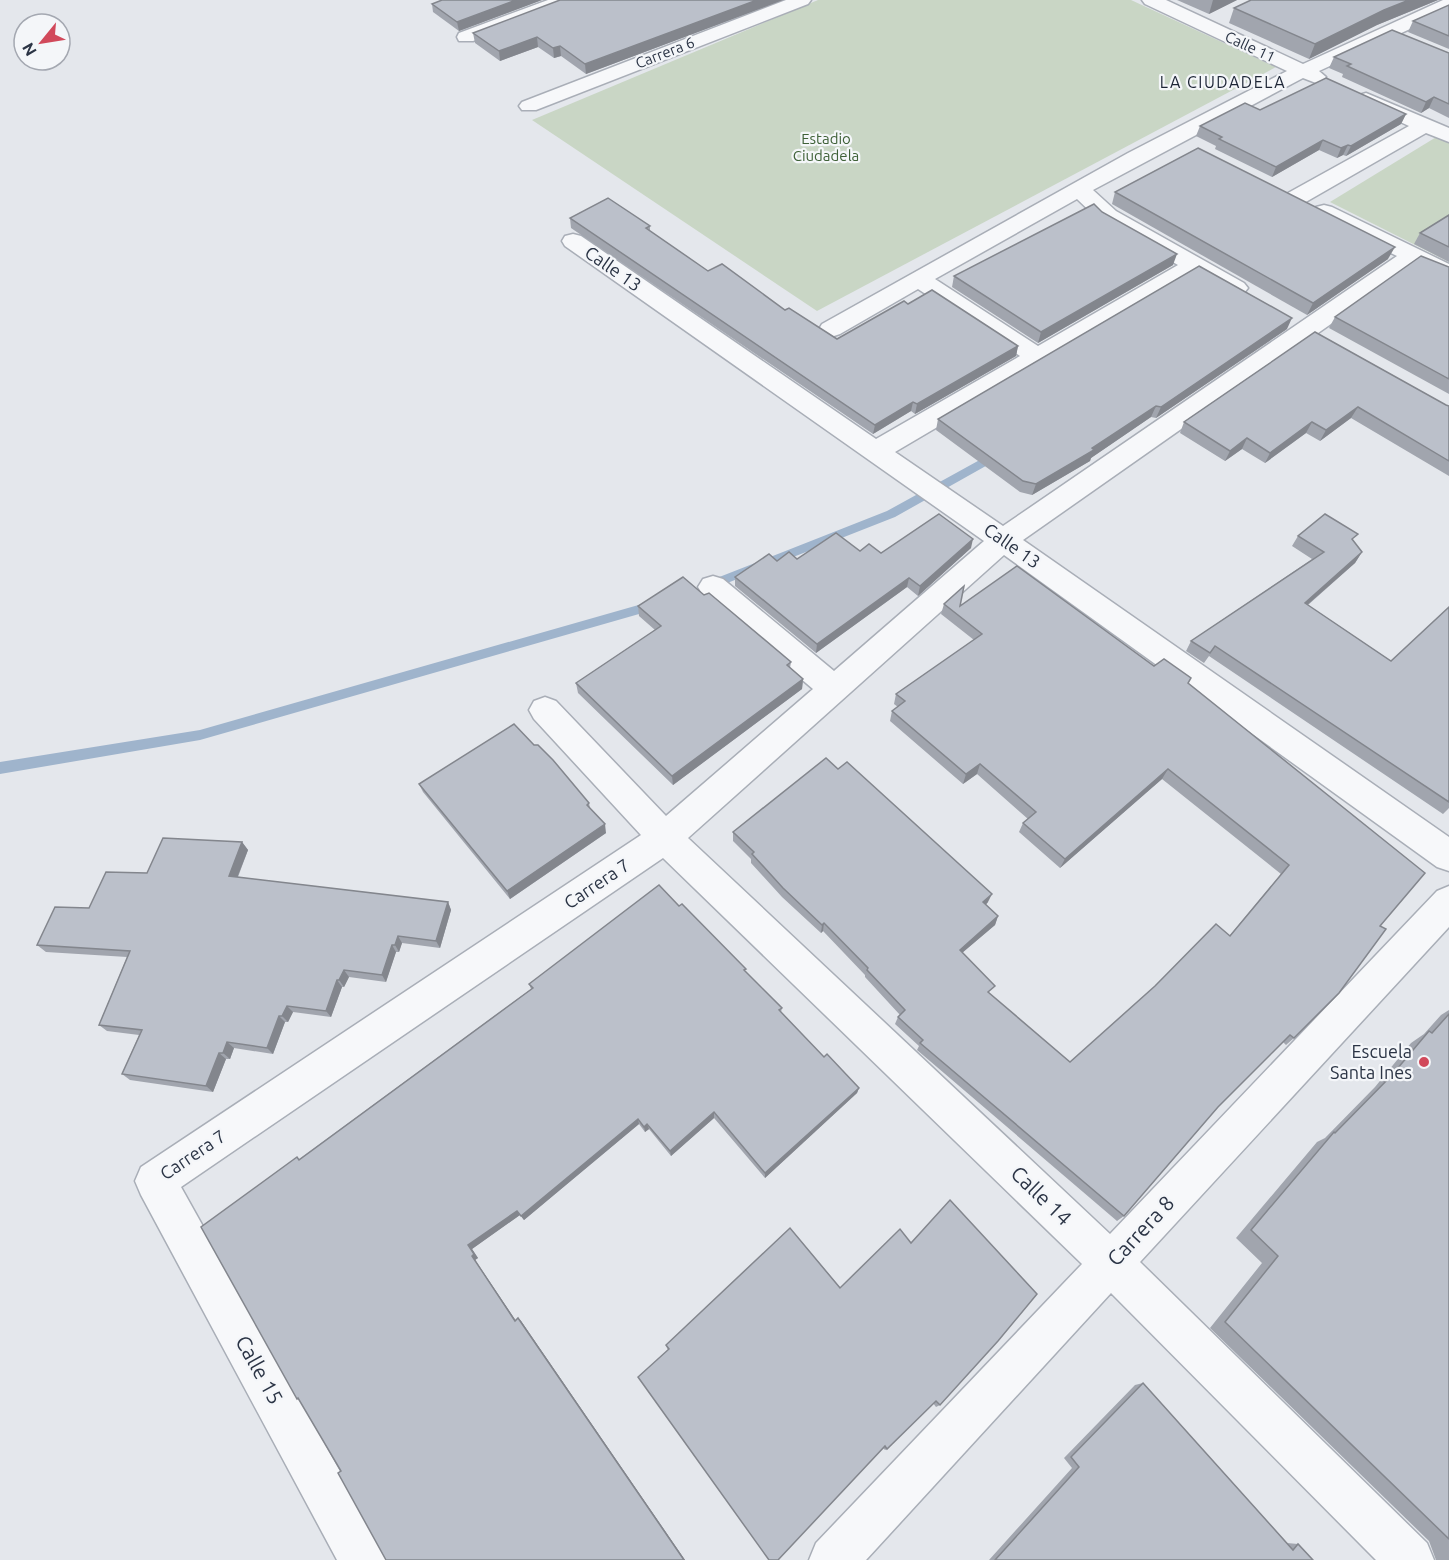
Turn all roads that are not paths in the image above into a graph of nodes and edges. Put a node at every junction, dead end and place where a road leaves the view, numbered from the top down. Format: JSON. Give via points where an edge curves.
{"nodes":[{"id":1,"x":565,"y":0,"type":"edge"},
{"id":2,"x":802,"y":0,"type":"edge"},
{"id":3,"x":1151,"y":0,"type":"edge"},
{"id":4,"x":1449,"y":4,"type":"edge"},
{"id":5,"x":1225,"y":15,"type":"dead end"},
{"id":6,"x":1204,"y":25,"type":"junction"},
{"id":7,"x":1385,"y":31,"type":"junction"},
{"id":8,"x":466,"y":37,"type":"dead end"},
{"id":9,"x":1407,"y":40,"type":"edge"},
{"id":10,"x":1301,"y":70,"type":"junction"},
{"id":11,"x":1332,"y":84,"type":"edge"},
{"id":12,"x":1353,"y":93,"type":"edge"},
{"id":13,"x":529,"y":106,"type":"dead end"},
{"id":14,"x":1425,"y":125,"type":"junction"},
{"id":15,"x":1449,"y":136,"type":"edge"},
{"id":16,"x":1170,"y":137,"type":"junction"},
{"id":17,"x":1191,"y":147,"type":"dead end"},
{"id":18,"x":1275,"y":188,"type":"edge"},
{"id":19,"x":1079,"y":189,"type":"junction"},
{"id":20,"x":1296,"y":198,"type":"junction"},
{"id":21,"x":573,"y":241,"type":"dead end"},
{"id":22,"x":1413,"y":256,"type":"junction"},
{"id":23,"x":1195,"y":265,"type":"junction"},
{"id":24,"x":1449,"y":273,"type":"edge"},
{"id":25,"x":919,"y":279,"type":"junction"},
{"id":26,"x":831,"y":329,"type":"dead end"},
{"id":27,"x":1038,"y":357,"type":"junction"},
{"id":28,"x":876,"y":451,"type":"junction"},
{"id":29,"x":1003,"y":540,"type":"junction"},
{"id":30,"x":713,"y":587,"type":"dead end"},
{"id":31,"x":833,"y":688,"type":"junction"},
{"id":32,"x":545,"y":710,"type":"dead end"},
{"id":33,"x":665,"y":838,"type":"junction"},
{"id":34,"x":1449,"y":856,"type":"edge"},
{"id":35,"x":1449,"y":902,"type":"edge"},
{"id":36,"x":154,"y":1181,"type":"joint"},
{"id":37,"x":1111,"y":1263,"type":"junction"},
{"id":38,"x":363,"y":1560,"type":"edge"},
{"id":39,"x":833,"y":1560,"type":"edge"},
{"id":40,"x":1410,"y":1560,"type":"edge"}],
"edges":[{"from":1,"to":8,"type":"street"},
{"from":2,"to":13,"type":"street","name":"Carrera 6"},
{"from":3,"to":6,"type":"street","name":"Calle 11"},
{"from":4,"to":7,"type":"street"},
{"from":5,"to":6,"type":"street"},
{"from":6,"to":10,"type":"street","name":"Calle 11"},
{"from":7,"to":9,"type":"street"},
{"from":7,"to":10,"type":"street"},
{"from":10,"to":11,"type":"street","name":"Calle 11"},
{"from":10,"to":16,"type":"street"},
{"from":12,"to":14,"type":"street"},
{"from":14,"to":15,"type":"street"},
{"from":14,"to":20,"type":"street"},
{"from":16,"to":17,"type":"street"},
{"from":16,"to":19,"type":"street"},
{"from":18,"to":20,"type":"street"},
{"from":19,"to":23,"type":"street","via":[[1108,216]]},
{"from":19,"to":23,"type":"street","via":[[1125,204],[1257,288]]},
{"from":19,"to":25,"type":"street"},
{"from":20,"to":22,"type":"street"},
{"from":21,"to":28,"type":"street","name":"Calle 13"},
{"from":22,"to":24,"type":"street"},
{"from":22,"to":29,"type":"street","name":"Carrera 7"},
{"from":23,"to":27,"type":"street"},
{"from":25,"to":26,"type":"street"},
{"from":25,"to":27,"type":"street"},
{"from":27,"to":28,"type":"street"},
{"from":28,"to":29,"type":"street","name":"Calle 13"},
{"from":29,"to":31,"type":"street","name":"Carrera 7"},
{"from":29,"to":34,"type":"street","name":"Calle 13"},
{"from":30,"to":31,"type":"street"},
{"from":31,"to":33,"type":"street","name":"Carrera 7"},
{"from":32,"to":33,"type":"street","name":"Calle 14"},
{"from":33,"to":36,"type":"street","name":"Carrera 7"},
{"from":33,"to":37,"type":"street","name":"Calle 14"},
{"from":35,"to":37,"type":"street","name":"Carrera 8"},
{"from":36,"to":38,"type":"street","name":"Calle 15"},
{"from":37,"to":39,"type":"street","name":"Carrera 8"},
{"from":37,"to":40,"type":"street","name":"Calle 14"}]}
